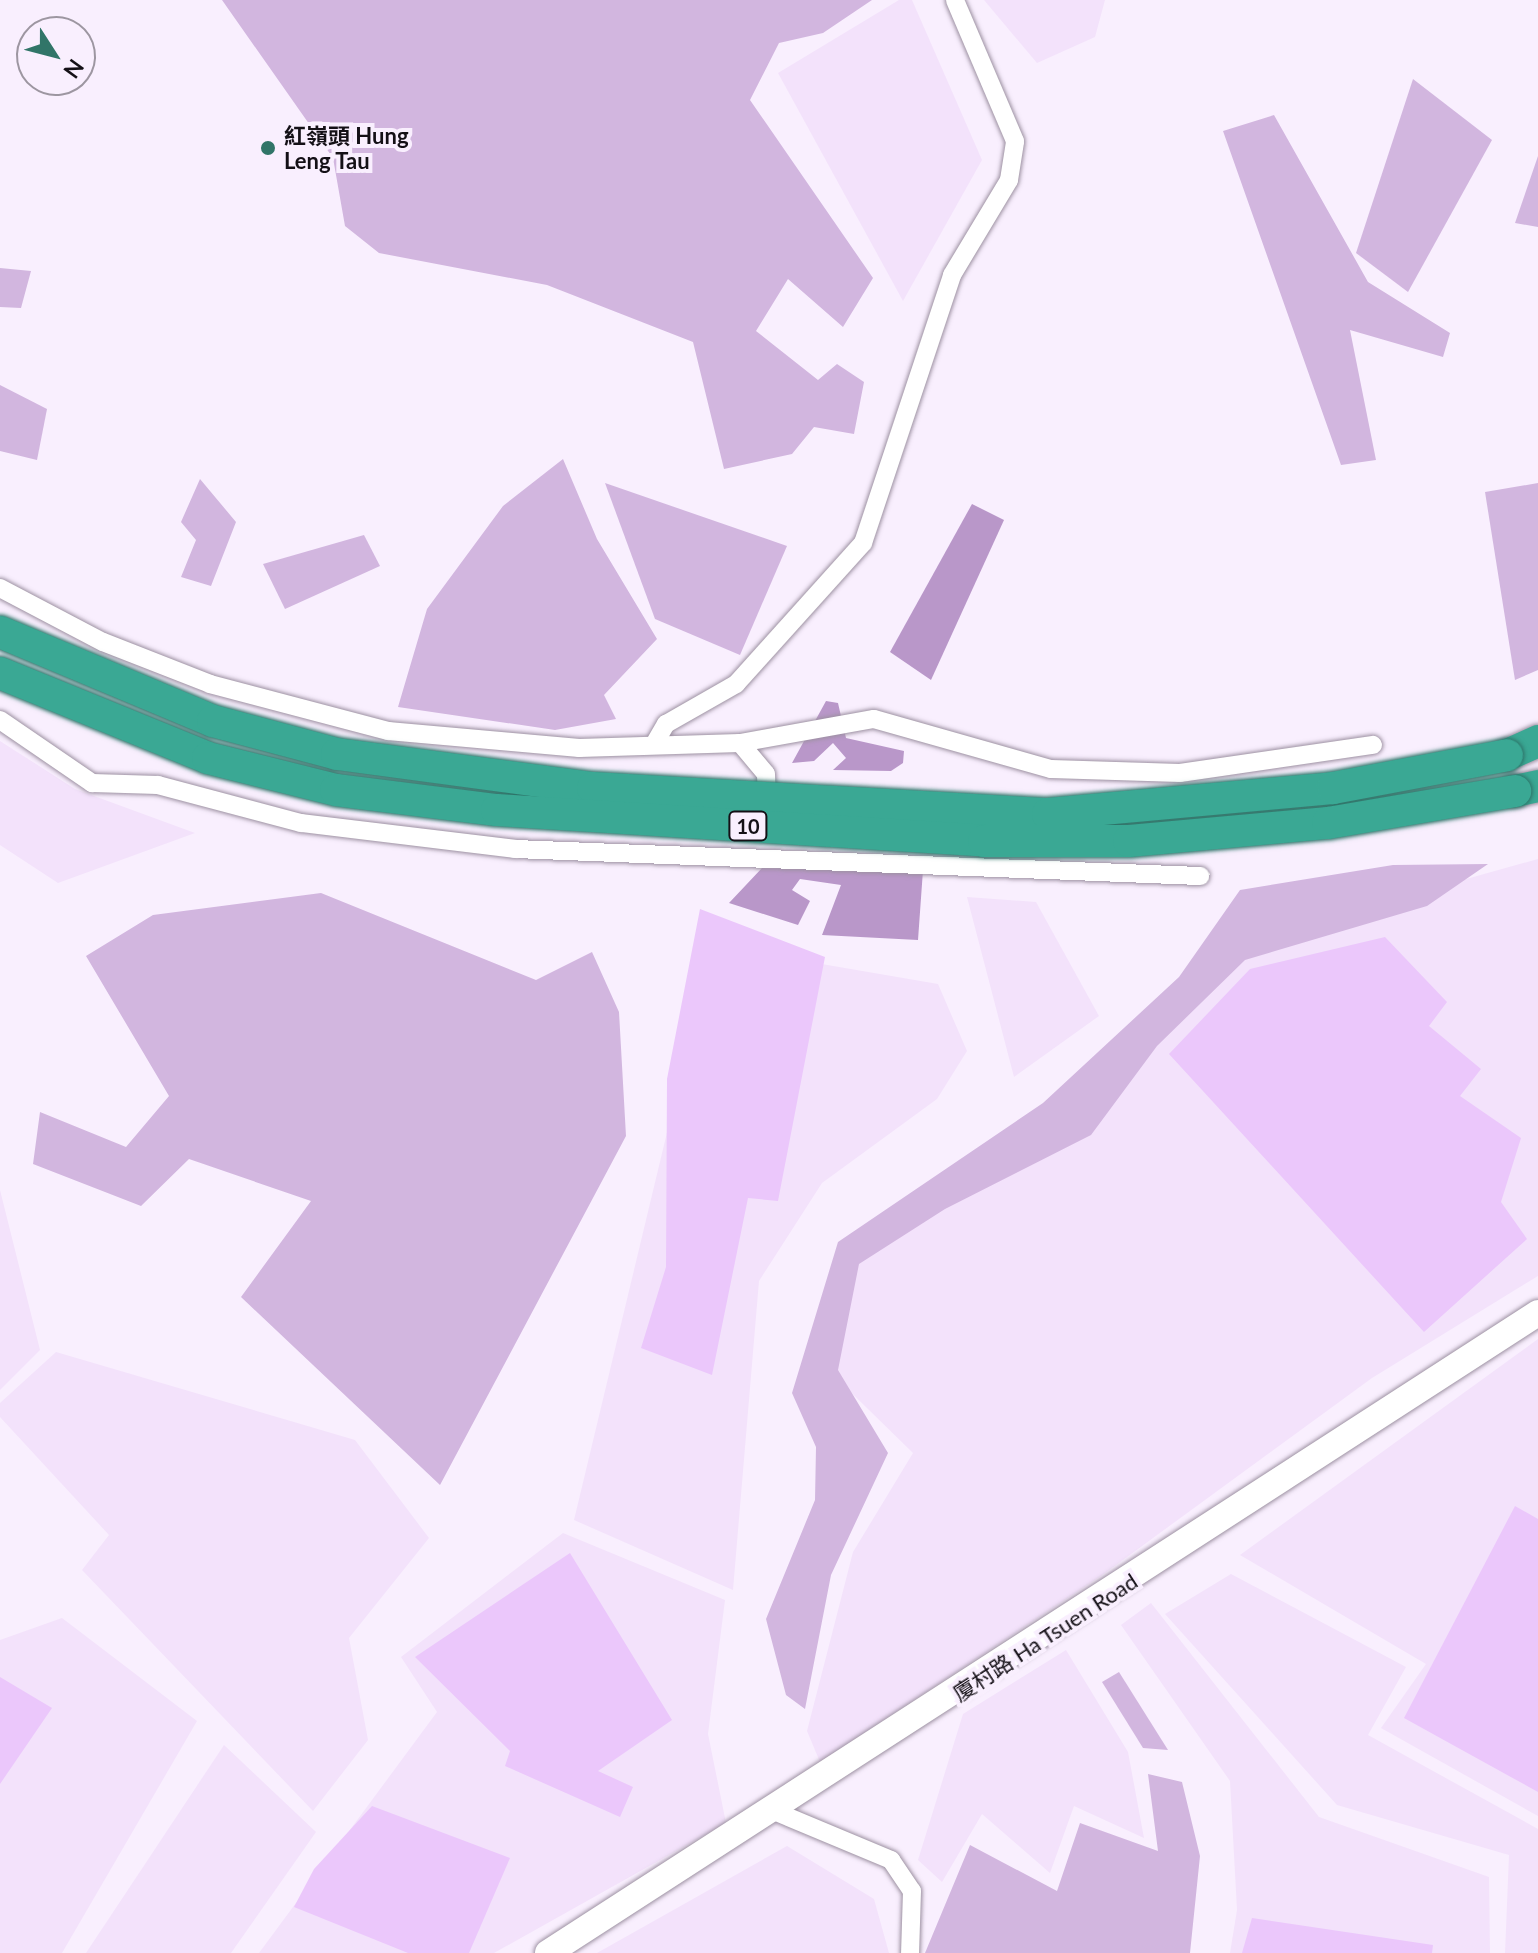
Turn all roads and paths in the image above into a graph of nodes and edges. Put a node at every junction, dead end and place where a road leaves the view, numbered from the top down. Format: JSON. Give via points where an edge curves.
{"nodes":[{"id":1,"x":955,"y":0,"type":"edge"},
{"id":2,"x":0,"y":588,"type":"edge"},
{"id":3,"x":0,"y":632,"type":"edge"},
{"id":4,"x":0,"y":673,"type":"edge"},
{"id":5,"x":0,"y":720,"type":"edge"},
{"id":6,"x":656,"y":741,"type":"junction"},
{"id":7,"x":1538,"y":741,"type":"edge"},
{"id":8,"x":740,"y":743,"type":"junction"},
{"id":9,"x":1373,"y":745,"type":"dead end"},
{"id":10,"x":1522,"y":752,"type":"edge"},
{"id":11,"x":1530,"y":788,"type":"edge"},
{"id":12,"x":755,"y":855,"type":"junction"},
{"id":13,"x":1200,"y":876,"type":"dead end"},
{"id":14,"x":1538,"y":1313,"type":"edge"},
{"id":15,"x":774,"y":1811,"type":"junction"},
{"id":16,"x":548,"y":1953,"type":"edge"},
{"id":17,"x":910,"y":1953,"type":"edge"}],
"edges":[{"from":1,"to":6,"type":"street","via":[[1015,141],[1009,180],[952,275],[863,543],[736,684],[666,724]]},
{"from":2,"to":6,"type":"street","via":[[103,642],[210,684],[388,731],[579,748]]},
{"from":3,"to":10,"type":"highway","number":"10","bridge":true,"via":[[169,705],[337,754],[593,788],[1048,814],[1333,788]]},
{"from":4,"to":11,"type":"highway","number":"10","bridge":true,"via":[[208,758],[336,790],[497,810],[958,839],[1129,841],[1328,823]]},
{"from":5,"to":12,"type":"street","via":[[92,783],[158,785],[301,823],[515,849]]},
{"from":6,"to":8,"type":"street"},
{"from":7,"to":10,"type":"highway"},
{"from":8,"to":9,"type":"street","via":[[874,719],[1051,769],[1180,773]]},
{"from":8,"to":12,"type":"street","via":[[766,774],[767,820]]},
{"from":12,"to":13,"type":"street"},
{"from":14,"to":15,"type":"street","name":"廈村路 Ha Tsuen Road"},
{"from":15,"to":16,"type":"street","name":"廈村路 Ha Tsuen Road"},
{"from":15,"to":17,"type":"street","via":[[891,1860],[912,1891]]}]}
